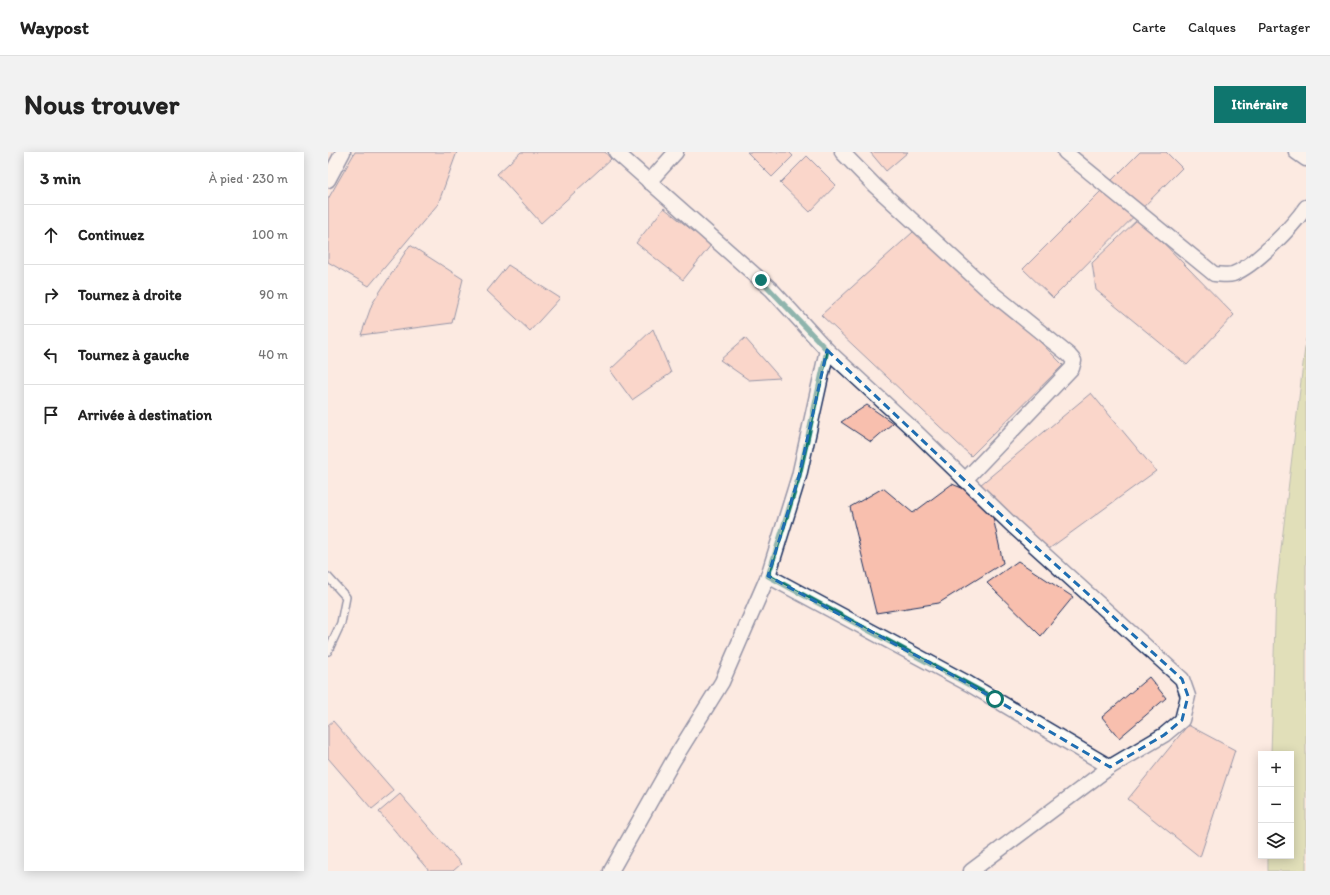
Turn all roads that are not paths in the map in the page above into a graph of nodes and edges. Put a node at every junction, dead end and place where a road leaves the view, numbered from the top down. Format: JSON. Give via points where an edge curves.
{"nodes":[{"id":1,"x":343,"y":152,"type":"edge"},
{"id":2,"x":616,"y":152,"type":"edge"},
{"id":3,"x":676,"y":152,"type":"edge"},
{"id":4,"x":842,"y":152,"type":"edge"},
{"id":5,"x":1065,"y":152,"type":"edge"},
{"id":6,"x":1296,"y":152,"type":"edge"},
{"id":7,"x":1306,"y":159,"type":"edge"},
{"id":8,"x":328,"y":180,"type":"edge"},
{"id":9,"x":649,"y":182,"type":"junction"},
{"id":10,"x":1306,"y":207,"type":"edge"},
{"id":11,"x":827,"y":350,"type":"junction"},
{"id":12,"x":965,"y":480,"type":"junction"},
{"id":13,"x":768,"y":576,"type":"junction"},
{"id":14,"x":328,"y":577,"type":"edge"},
{"id":15,"x":328,"y":651,"type":"edge"},
{"id":16,"x":1110,"y":766,"type":"junction"},
{"id":17,"x":611,"y":871,"type":"edge"},
{"id":18,"x":971,"y":871,"type":"edge"}],
"edges":[{"from":1,"to":8,"type":"street"},
{"from":2,"to":9,"type":"street"},
{"from":3,"to":9,"type":"street"},
{"from":4,"to":12,"type":"street","via":[[875,186],[986,288],[1074,361],[1072,368]]},
{"from":5,"to":10,"type":"street","via":[[1214,274],[1230,275],[1244,270],[1295,223]]},
{"from":6,"to":7,"type":"street"},
{"from":9,"to":11,"type":"street","via":[[772,290]]},
{"from":11,"to":12,"type":"street"},
{"from":11,"to":13,"type":"street","via":[[799,476]]},
{"from":12,"to":16,"type":"street","via":[[1182,679],[1188,696],[1182,720],[1164,735]]},
{"from":13,"to":16,"type":"street","via":[[969,684]]},
{"from":13,"to":17,"type":"street","via":[[722,682],[673,761]]},
{"from":14,"to":15,"type":"lane","via":[[346,597],[341,623]]},
{"from":16,"to":18,"type":"street"}]}
